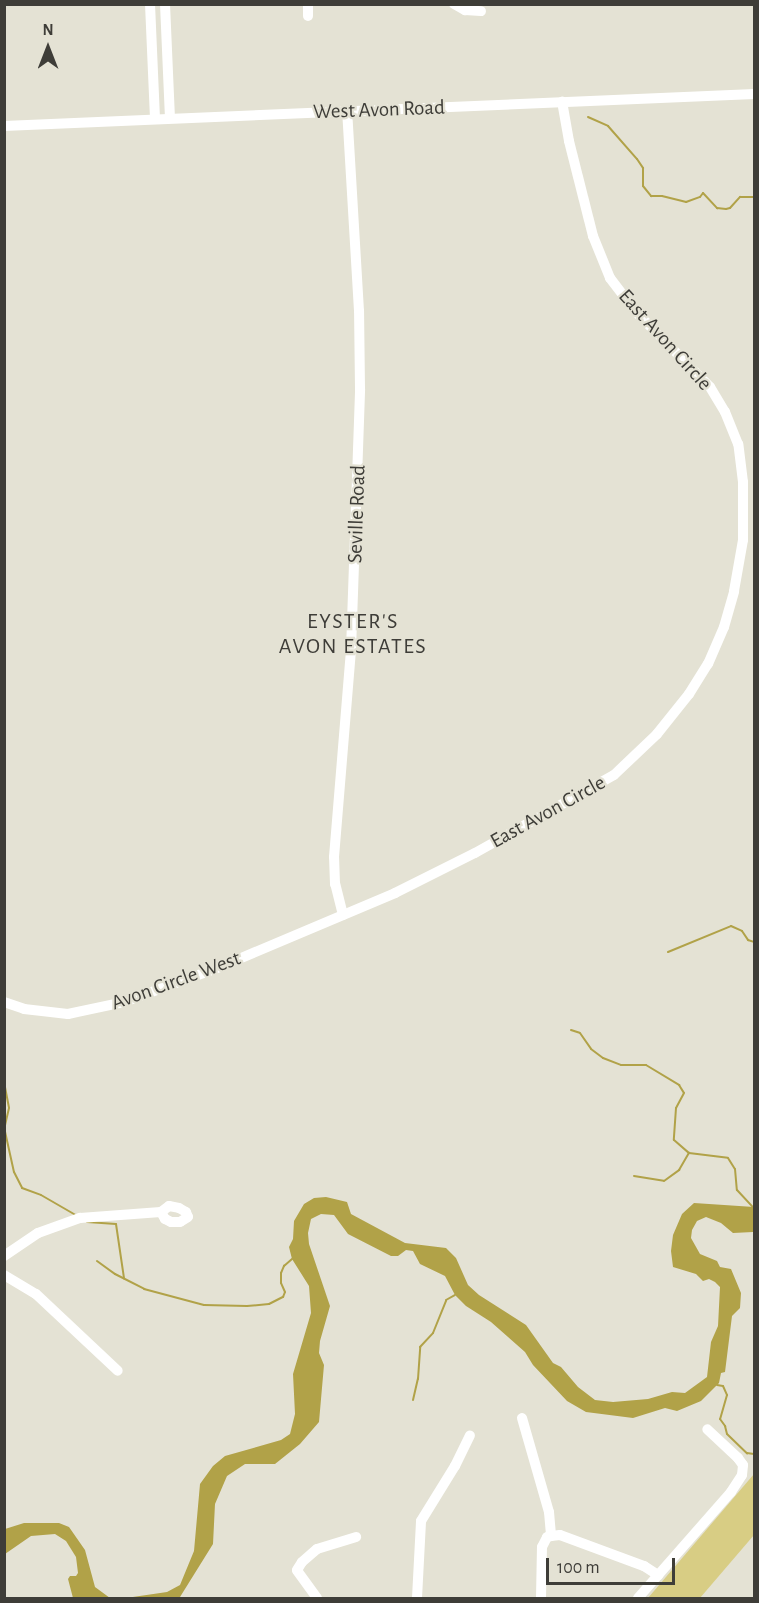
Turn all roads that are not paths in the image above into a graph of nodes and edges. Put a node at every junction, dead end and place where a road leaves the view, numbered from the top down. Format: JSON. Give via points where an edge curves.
{"nodes":[{"id":1,"x":150,"y":4,"type":"edge"},
{"id":2,"x":165,"y":4,"type":"edge"},
{"id":3,"x":454,"y":4,"type":"edge"},
{"id":4,"x":481,"y":11,"type":"dead end"},
{"id":5,"x":754,"y":94,"type":"edge"},
{"id":6,"x":562,"y":102,"type":"junction"},
{"id":7,"x":347,"y":111,"type":"junction"},
{"id":8,"x":155,"y":118,"type":"junction"},
{"id":9,"x":170,"y":118,"type":"junction"},
{"id":10,"x":4,"y":126,"type":"edge"},
{"id":11,"x":343,"y":915,"type":"junction"},
{"id":12,"x":4,"y":1002,"type":"edge"},
{"id":13,"x":162,"y":1212,"type":"dead end"},
{"id":14,"x":4,"y":1256,"type":"edge"},
{"id":15,"x":4,"y":1275,"type":"edge"},
{"id":16,"x":118,"y":1371,"type":"dead end"},
{"id":17,"x":522,"y":1418,"type":"dead end"},
{"id":18,"x":707,"y":1429,"type":"dead end"},
{"id":19,"x":470,"y":1435,"type":"dead end"},
{"id":20,"x":551,"y":1536,"type":"junction"},
{"id":21,"x":357,"y":1537,"type":"dead end"},
{"id":22,"x":658,"y":1575,"type":"junction"},
{"id":23,"x":317,"y":1599,"type":"edge"},
{"id":24,"x":417,"y":1599,"type":"edge"},
{"id":25,"x":541,"y":1599,"type":"edge"},
{"id":26,"x":638,"y":1599,"type":"edge"}],
"edges":[{"from":1,"to":8,"type":"street"},
{"from":2,"to":9,"type":"street"},
{"from":3,"to":4,"type":"street","via":[[465,10]]},
{"from":5,"to":6,"type":"street","name":"West Avon Road"},
{"from":6,"to":7,"type":"street","name":"West Avon Road"},
{"from":6,"to":11,"type":"street","name":"East Avon Circle","via":[[593,236],[610,278],[636,312],[710,387],[738,444],[743,482],[743,540],[732,600],[711,657],[689,694],[657,734],[614,775],[475,853]]},
{"from":7,"to":9,"type":"street","name":"West Avon Road"},
{"from":7,"to":11,"type":"street","name":"Seville Road","via":[[360,389],[351,650],[334,857],[335,884]]},
{"from":8,"to":9,"type":"street","name":"West Avon Road"},
{"from":8,"to":10,"type":"street","name":"West Avon Road"},
{"from":11,"to":12,"type":"street","name":"Avon Circle West","via":[[124,1002],[68,1014],[24,1010]]},
{"from":13,"to":14,"type":"street","via":[[60,1223]]},
{"from":15,"to":16,"type":"street","via":[[36,1294]]},
{"from":17,"to":20,"type":"street","via":[[549,1512]]},
{"from":18,"to":22,"type":"street","via":[[738,1458],[743,1465],[742,1474],[731,1492]]},
{"from":19,"to":24,"type":"street","via":[[421,1521]]},
{"from":20,"to":22,"type":"street","via":[[560,1535],[644,1566]]},
{"from":20,"to":25,"type":"street","via":[[542,1547]]},
{"from":21,"to":23,"type":"street","via":[[318,1549],[302,1562],[297,1570]]},
{"from":22,"to":26,"type":"street"}]}
